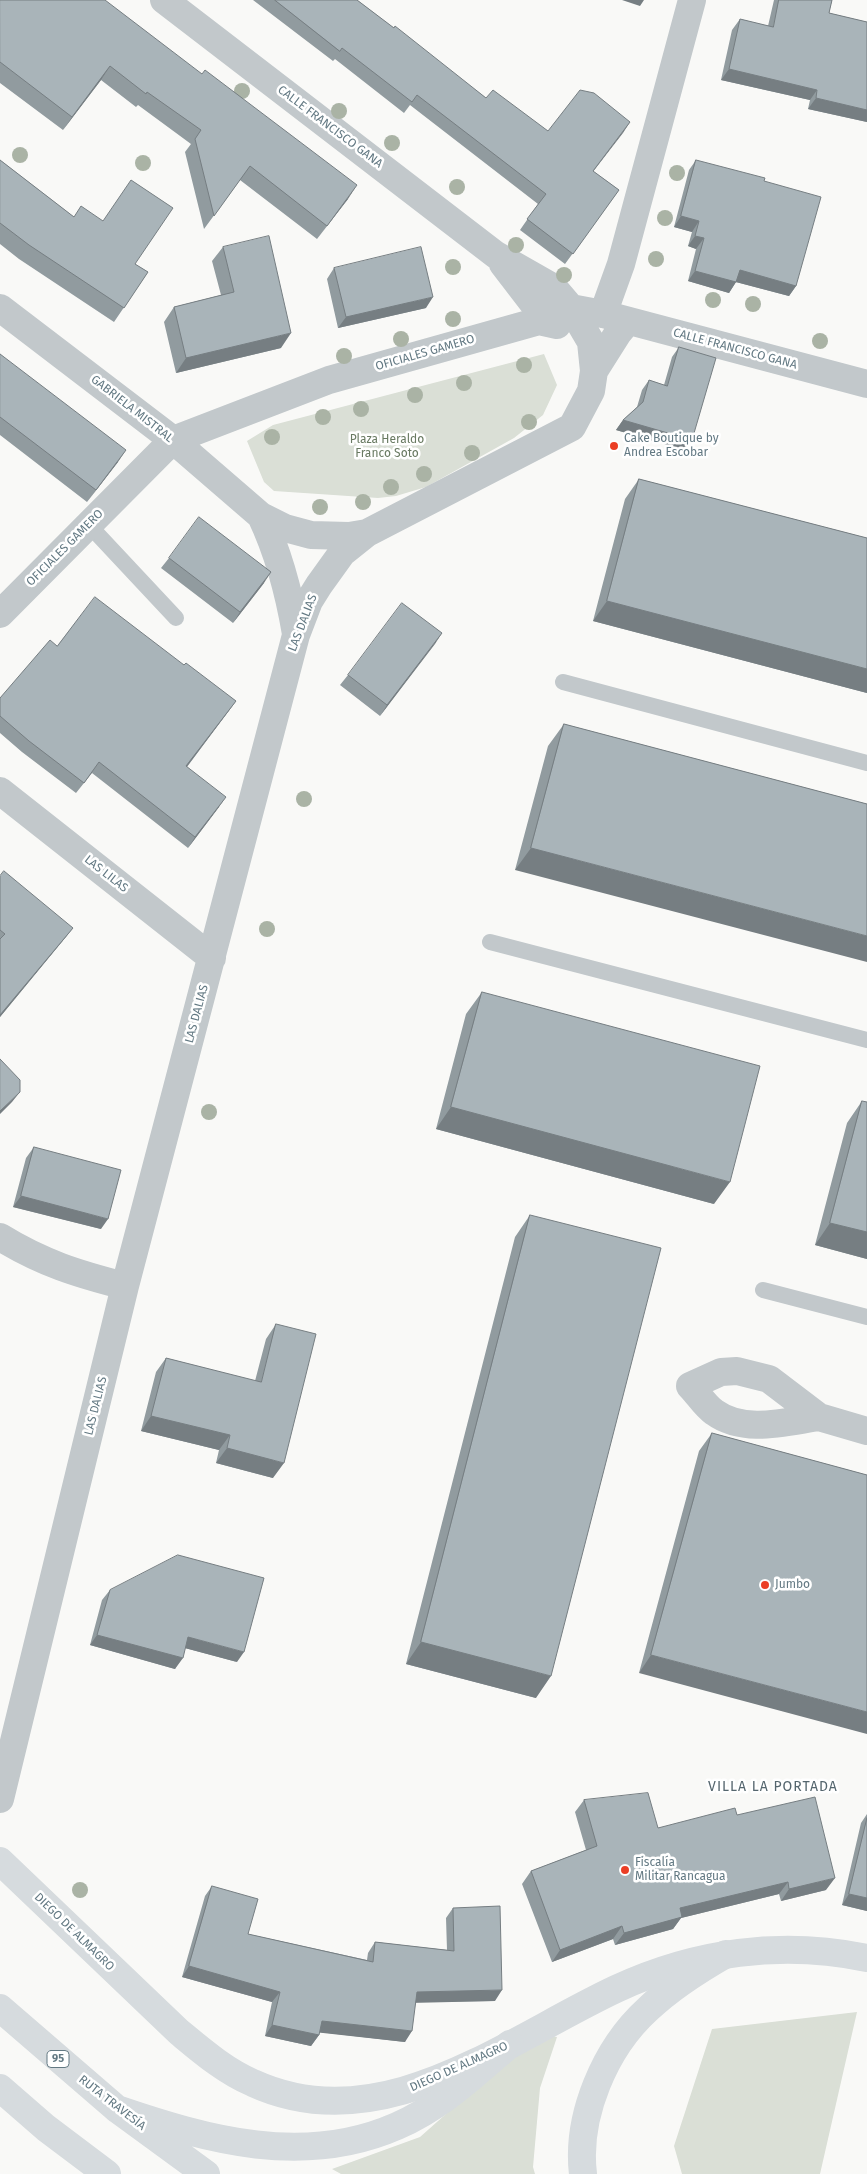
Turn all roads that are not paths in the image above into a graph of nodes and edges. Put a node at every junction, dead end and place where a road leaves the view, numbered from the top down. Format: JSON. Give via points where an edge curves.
{"nodes":[{"id":1,"x":164,"y":0,"type":"edge"},
{"id":2,"x":692,"y":0,"type":"edge"},
{"id":3,"x":496,"y":255,"type":"junction"},
{"id":4,"x":0,"y":308,"type":"edge"},
{"id":5,"x":571,"y":308,"type":"junction"},
{"id":6,"x":616,"y":318,"type":"junction"},
{"id":7,"x":539,"y":321,"type":"junction"},
{"id":8,"x":591,"y":342,"type":"junction"},
{"id":9,"x":594,"y":371,"type":"junction"},
{"id":10,"x":867,"y":384,"type":"edge"},
{"id":11,"x":173,"y":440,"type":"junction"},
{"id":12,"x":261,"y":516,"type":"junction"},
{"id":13,"x":88,"y":524,"type":"junction"},
{"id":14,"x":367,"y":533,"type":"junction"},
{"id":15,"x":0,"y":614,"type":"edge"},
{"id":16,"x":176,"y":618,"type":"dead end"},
{"id":17,"x":296,"y":635,"type":"junction"},
{"id":18,"x":563,"y":682,"type":"dead end"},
{"id":19,"x":867,"y":763,"type":"edge"},
{"id":20,"x":0,"y":790,"type":"edge"},
{"id":21,"x":490,"y":942,"type":"dead end"},
{"id":22,"x":212,"y":958,"type":"junction"},
{"id":23,"x":867,"y":1040,"type":"edge"},
{"id":24,"x":0,"y":1237,"type":"edge"},
{"id":25,"x":125,"y":1286,"type":"junction"},
{"id":26,"x":763,"y":1290,"type":"dead end"},
{"id":27,"x":867,"y":1317,"type":"edge"},
{"id":28,"x":819,"y":1417,"type":"dead end"},
{"id":29,"x":867,"y":1431,"type":"edge"},
{"id":30,"x":0,"y":1799,"type":"edge"},
{"id":31,"x":0,"y":1862,"type":"edge"},
{"id":32,"x":726,"y":1954,"type":"junction"},
{"id":33,"x":867,"y":1958,"type":"edge"},
{"id":34,"x":0,"y":2008,"type":"edge"},
{"id":35,"x":510,"y":2044,"type":"junction"},
{"id":36,"x":0,"y":2088,"type":"edge"},
{"id":37,"x":117,"y":2109,"type":"junction"},
{"id":38,"x":107,"y":2174,"type":"edge"},
{"id":39,"x":206,"y":2174,"type":"edge"},
{"id":40,"x":583,"y":2174,"type":"edge"}],
"edges":[{"from":1,"to":3,"type":"street","name":"CALLE FRANCISCO GANA"},
{"from":2,"to":6,"type":"street","via":[[619,271]]},
{"from":3,"to":5,"type":"street","name":"CALLE FRANCISCO GANA","via":[[554,288]]},
{"from":3,"to":7,"type":"street","name":"CALLE FRANCISCO GANA","via":[[536,307]]},
{"from":4,"to":11,"type":"street","name":"GABRIELA MISTRAL"},
{"from":5,"to":6,"type":"street"},
{"from":5,"to":7,"type":"street","name":"OFICIALES GAMERO"},
{"from":5,"to":8,"type":"street","name":"LAS DALIAS"},
{"from":6,"to":9,"type":"street","name":"LAS DALIAS","via":[[618,333]]},
{"from":6,"to":10,"type":"street","name":"CALLE FRANCISCO GANA"},
{"from":7,"to":8,"type":"street","via":[[566,329]]},
{"from":7,"to":11,"type":"street","name":"OFICIALES GAMERO","via":[[329,380]]},
{"from":8,"to":9,"type":"street","name":"LAS DALIAS"},
{"from":9,"to":14,"type":"street","name":"LAS DALIAS","via":[[591,391],[572,427]]},
{"from":11,"to":12,"type":"street","name":"GABRIELA MISTRAL"},
{"from":11,"to":13,"type":"street","name":"OFICIALES GAMERO"},
{"from":12,"to":14,"type":"street","name":"GABRIELA MISTRAL","via":[[285,528],[311,535]]},
{"from":12,"to":17,"type":"street","name":"GABRIELA MISTRAL","via":[[283,570]]},
{"from":13,"to":15,"type":"street","name":"OFICIALES GAMERO"},
{"from":13,"to":16,"type":"lane"},
{"from":14,"to":17,"type":"street","name":"LAS DALIAS","via":[[342,552],[319,585]]},
{"from":17,"to":22,"type":"street","name":"LAS DALIAS"},
{"from":18,"to":19,"type":"lane"},
{"from":20,"to":22,"type":"street","name":"LAS LILAS"},
{"from":21,"to":23,"type":"lane"},
{"from":22,"to":25,"type":"street","name":"LAS DALIAS"},
{"from":24,"to":25,"type":"street","via":[[53,1266]]},
{"from":25,"to":30,"type":"street","name":"LAS DALIAS"},
{"from":26,"to":27,"type":"lane"},
{"from":28,"to":29,"type":"street"},
{"from":31,"to":35,"type":"main road","name":"DIEGO DE ALMAGRO","via":[[178,2032],[230,2072],[262,2087],[332,2101],[389,2096],[419,2087]]},
{"from":32,"to":33,"type":"main road","name":"DIEGO DE ALMAGRO","via":[[784,1949]]},
{"from":32,"to":35,"type":"main road","name":"DIEGO DE ALMAGRO","via":[[616,1989]]},
{"from":32,"to":40,"type":"main road","via":[[690,1975],[648,2008],[606,2064],[588,2112],[583,2137]]},
{"from":34,"to":37,"type":"main road","name":"RUTA TRAVESÍA","number":"95"},
{"from":35,"to":37,"type":"main road","via":[[470,2079],[422,2113],[375,2135],[330,2146],[299,2147],[231,2140],[160,2124]]},
{"from":36,"to":38,"type":"main road"},
{"from":37,"to":39,"type":"main road","name":"RUTA TRAVESÍA","number":"95"}]}
